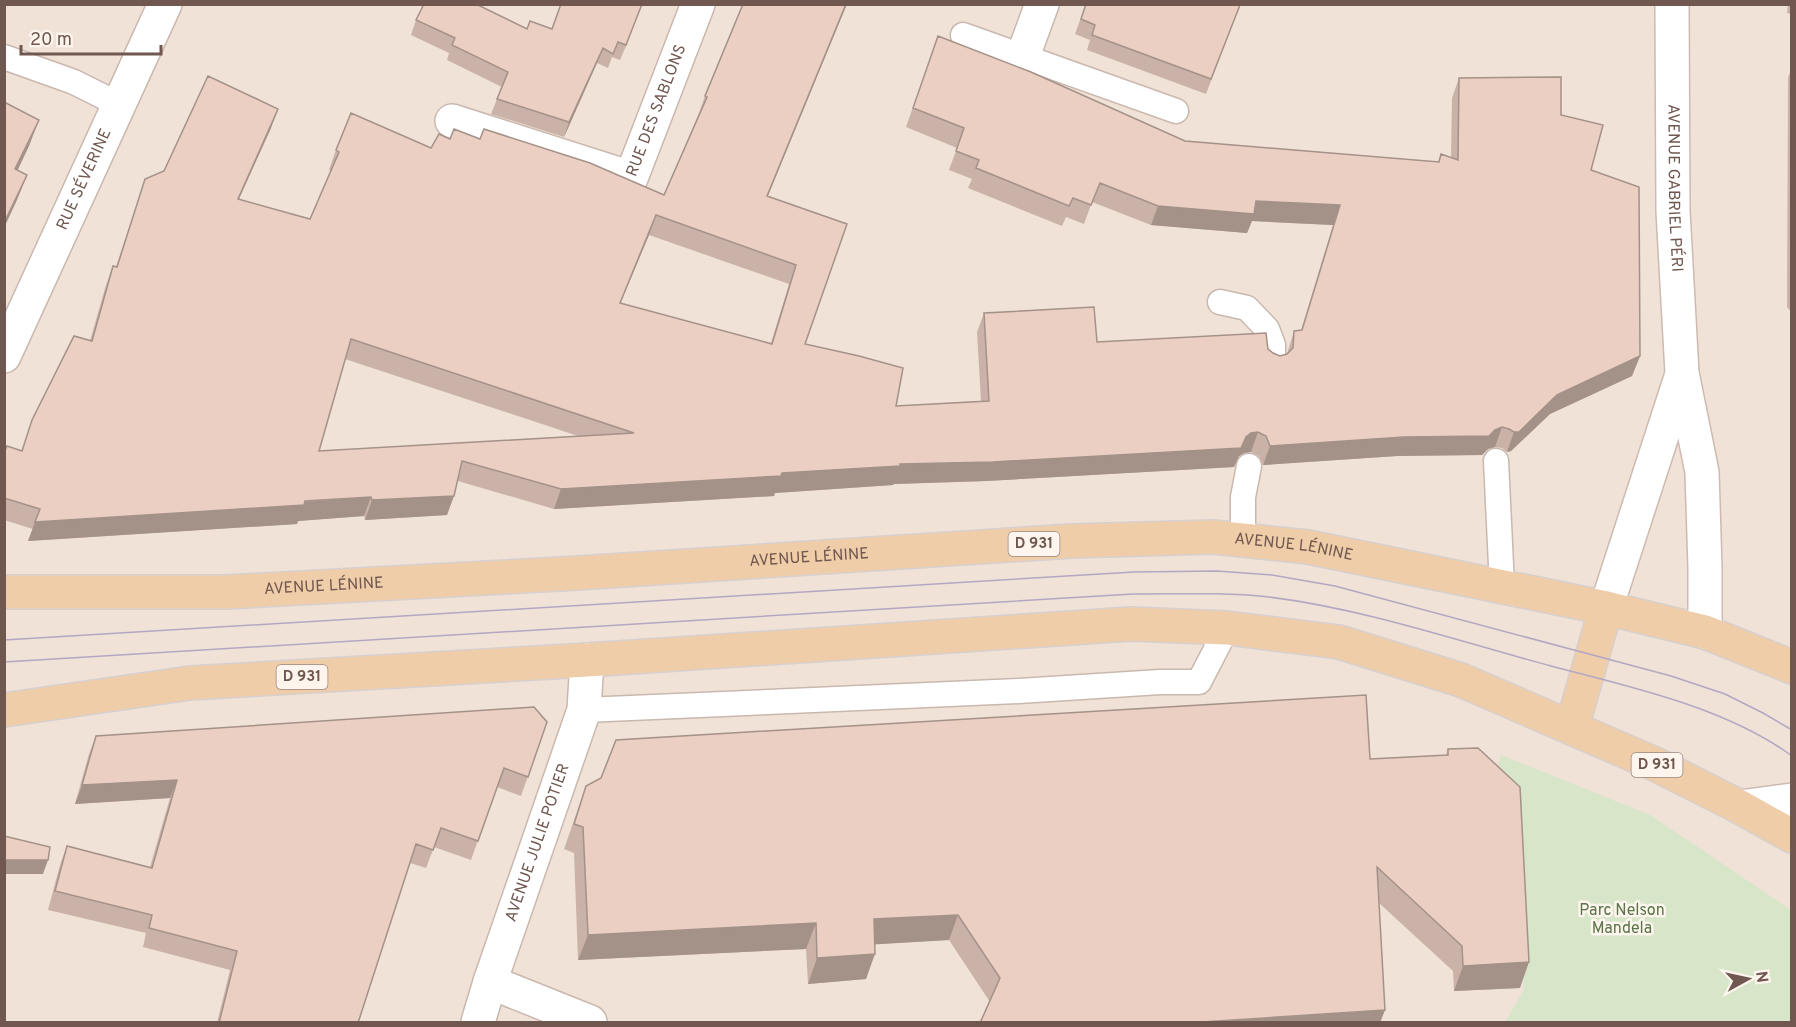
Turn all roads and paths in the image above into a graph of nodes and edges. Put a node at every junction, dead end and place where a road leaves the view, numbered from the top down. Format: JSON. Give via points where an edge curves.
{"nodes":[{"id":1,"x":165,"y":4,"type":"edge"},
{"id":2,"x":698,"y":4,"type":"edge"},
{"id":3,"x":1042,"y":4,"type":"edge"},
{"id":4,"x":1672,"y":4,"type":"edge"},
{"id":5,"x":963,"y":35,"type":"dead end"},
{"id":6,"x":1023,"y":56,"type":"junction"},
{"id":7,"x":4,"y":57,"type":"edge"},
{"id":8,"x":120,"y":105,"type":"junction"},
{"id":9,"x":1176,"y":111,"type":"dead end"},
{"id":10,"x":452,"y":121,"type":"dead end"},
{"id":11,"x":1220,"y":302,"type":"dead end"},
{"id":12,"x":4,"y":356,"type":"edge"},
{"id":13,"x":1273,"y":361,"type":"edge"},
{"id":14,"x":1682,"y":372,"type":"junction"},
{"id":15,"x":1496,"y":461,"type":"dead end"},
{"id":16,"x":1250,"y":466,"type":"dead end"},
{"id":17,"x":1243,"y":541,"type":"junction"},
{"id":18,"x":1502,"y":586,"type":"junction"},
{"id":19,"x":4,"y":592,"type":"edge"},
{"id":20,"x":1605,"y":608,"type":"junction"},
{"id":21,"x":1227,"y":628,"type":"junction"},
{"id":22,"x":1705,"y":633,"type":"junction"},
{"id":23,"x":587,"y":660,"type":"junction"},
{"id":24,"x":1791,"y":667,"type":"edge"},
{"id":25,"x":4,"y":710,"type":"edge"},
{"id":26,"x":584,"y":710,"type":"junction"},
{"id":27,"x":1572,"y":727,"type":"junction"},
{"id":28,"x":1791,"y":800,"type":"edge"},
{"id":29,"x":1740,"y":807,"type":"junction"},
{"id":30,"x":1791,"y":836,"type":"edge"},
{"id":31,"x":490,"y":982,"type":"junction"},
{"id":32,"x":478,"y":1023,"type":"edge"},
{"id":33,"x":590,"y":1023,"type":"edge"}],
"edges":[{"from":1,"to":8,"type":"street","name":"RUE SÉVERINE"},
{"from":2,"to":10,"type":"street","name":"RUE DES SABLONS","via":[[631,178]]},
{"from":3,"to":6,"type":"street"},
{"from":4,"to":14,"type":"street","name":"AVENUE GABRIEL PÉRI","via":[[1673,211]]},
{"from":5,"to":6,"type":"lane"},
{"from":6,"to":9,"type":"lane"},
{"from":7,"to":8,"type":"lane","via":[[74,82]]},
{"from":8,"to":12,"type":"street","name":"RUE SÉVERINE"},
{"from":11,"to":13,"type":"lane","via":[[1247,308],[1267,329]]},
{"from":14,"to":20,"type":"street","name":"AVENUE GABRIEL PÉRI"},
{"from":14,"to":22,"type":"street","name":"AVENUE GABRIEL PÉRI","via":[[1702,472]]},
{"from":15,"to":18,"type":"lane"},
{"from":16,"to":17,"type":"lane","via":[[1243,497]]},
{"from":17,"to":18,"type":"main road","name":"AVENUE LÉNINE","number":"D 931","via":[[1308,547]]},
{"from":17,"to":19,"type":"main road","name":"AVENUE LÉNINE","number":"D 931","via":[[1213,537],[1072,541],[226,592]]},
{"from":18,"to":20,"type":"main road","name":"AVENUE LÉNINE","number":"D 931"},
{"from":20,"to":22,"type":"main road","number":"D 931"},
{"from":20,"to":27,"type":"main road"},
{"from":21,"to":23,"type":"main road","number":"D 931","via":[[1131,624]]},
{"from":21,"to":26,"type":"lane","via":[[1199,682]]},
{"from":21,"to":27,"type":"main road","number":"D 931","via":[[1339,642],[1461,680]]},
{"from":22,"to":24,"type":"main road","number":"D 931"},
{"from":23,"to":25,"type":"main road","number":"D 931","via":[[190,683]]},
{"from":23,"to":26,"type":"street","name":"AVENUE JULIE POTIER"},
{"from":26,"to":31,"type":"street","name":"AVENUE JULIE POTIER"},
{"from":27,"to":29,"type":"main road","number":"D 931"},
{"from":28,"to":29,"type":"street"},
{"from":29,"to":30,"type":"main road","number":"D 931"},
{"from":31,"to":32,"type":"street","name":"AVENUE JULIE POTIER"},
{"from":31,"to":33,"type":"street"}]}
